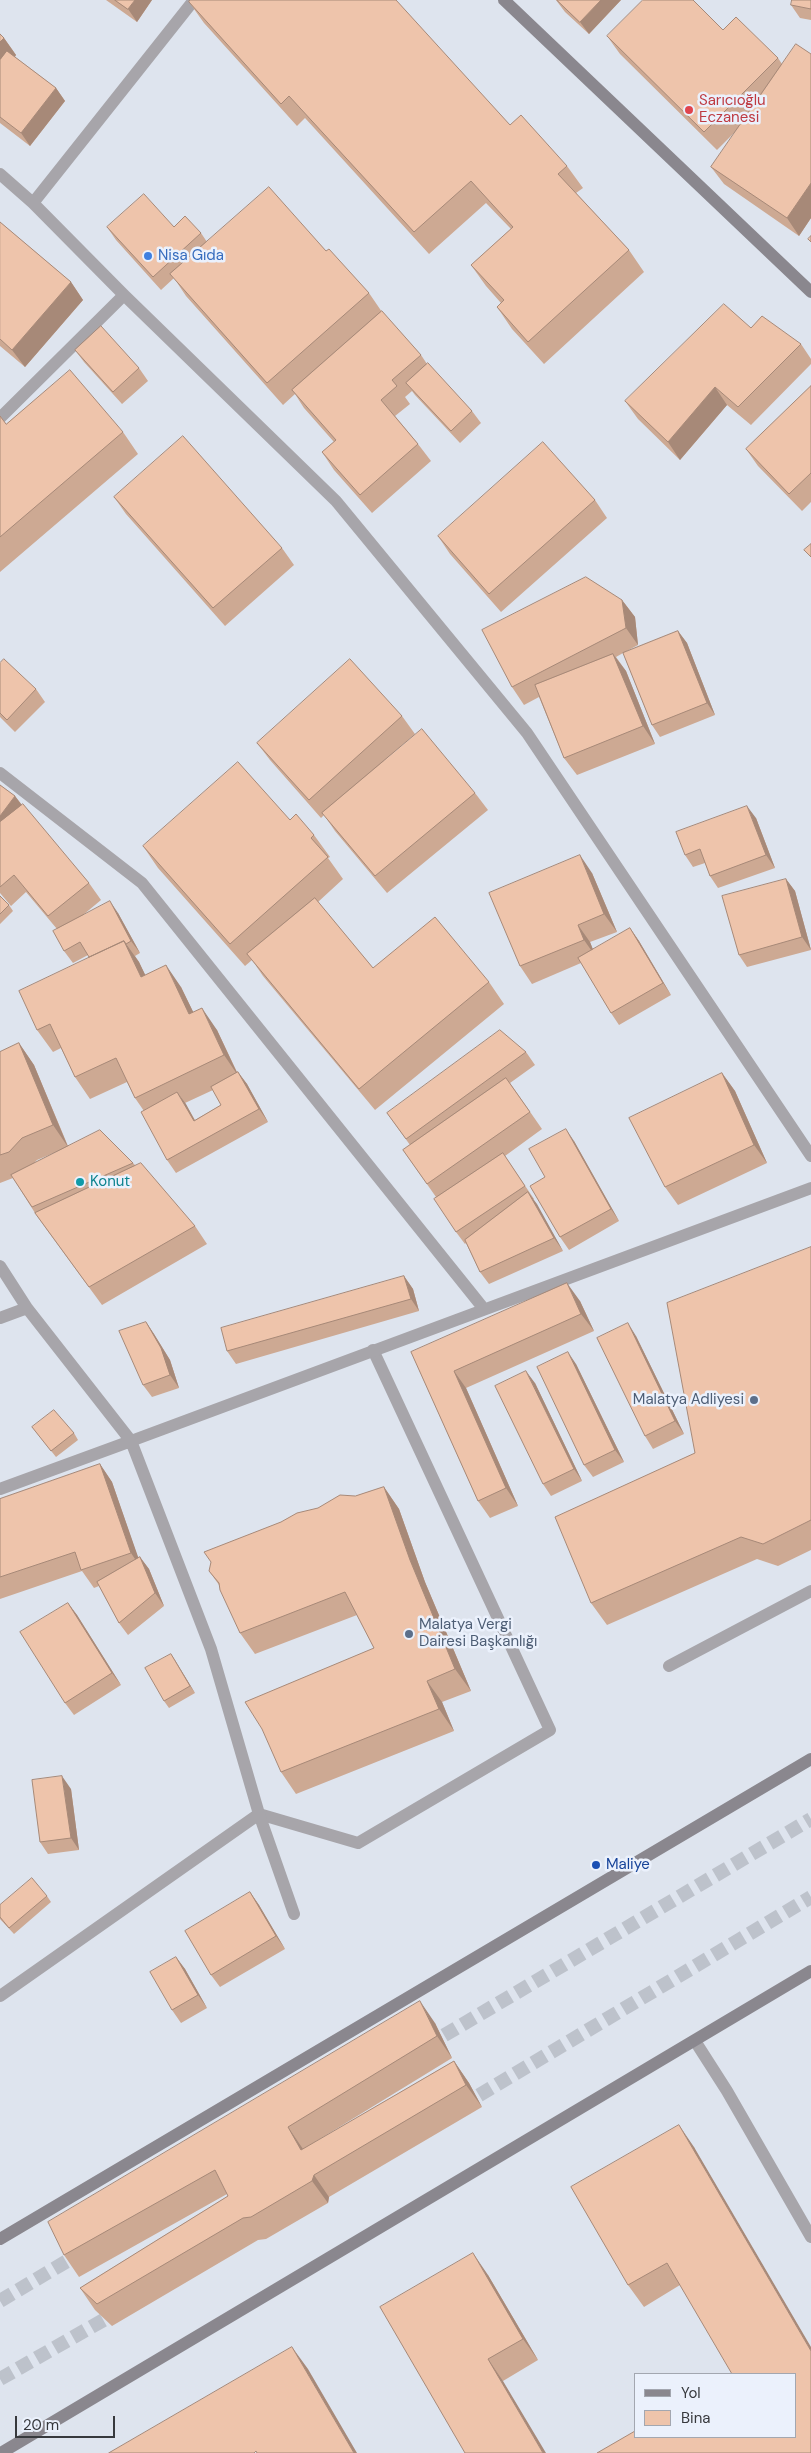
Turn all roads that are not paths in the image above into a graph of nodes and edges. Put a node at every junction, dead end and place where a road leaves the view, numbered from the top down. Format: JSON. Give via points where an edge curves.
{"nodes":[{"id":1,"x":194,"y":0,"type":"edge"},
{"id":2,"x":504,"y":0,"type":"edge"},
{"id":3,"x":0,"y":174,"type":"edge"},
{"id":4,"x":33,"y":203,"type":"junction"},
{"id":5,"x":811,"y":292,"type":"edge"},
{"id":6,"x":124,"y":295,"type":"junction"},
{"id":7,"x":0,"y":418,"type":"edge"},
{"id":8,"x":0,"y":773,"type":"edge"},
{"id":9,"x":811,"y":1156,"type":"edge"},
{"id":10,"x":811,"y":1188,"type":"edge"},
{"id":11,"x":0,"y":1266,"type":"edge"},
{"id":12,"x":26,"y":1308,"type":"junction"},
{"id":13,"x":484,"y":1308,"type":"junction"},
{"id":14,"x":0,"y":1318,"type":"edge"},
{"id":15,"x":373,"y":1350,"type":"junction"},
{"id":16,"x":131,"y":1441,"type":"junction"},
{"id":17,"x":0,"y":1488,"type":"edge"},
{"id":18,"x":811,"y":1591,"type":"edge"},
{"id":19,"x":669,"y":1666,"type":"dead end"},
{"id":20,"x":811,"y":1759,"type":"edge"},
{"id":21,"x":259,"y":1814,"type":"junction"},
{"id":22,"x":294,"y":1914,"type":"dead end"},
{"id":23,"x":811,"y":1971,"type":"edge"},
{"id":24,"x":0,"y":1996,"type":"edge"},
{"id":25,"x":695,"y":2041,"type":"junction"},
{"id":26,"x":811,"y":2237,"type":"edge"},
{"id":27,"x":0,"y":2239,"type":"edge"},
{"id":28,"x":1,"y":2453,"type":"edge"}],
"edges":[{"from":1,"to":4,"type":"street"},
{"from":2,"to":5,"type":"main road"},
{"from":3,"to":4,"type":"street"},
{"from":4,"to":6,"type":"street"},
{"from":6,"to":7,"type":"street"},
{"from":6,"to":9,"type":"street","via":[[336,501],[527,733]]},
{"from":8,"to":13,"type":"street","via":[[142,882]]},
{"from":10,"to":13,"type":"street"},
{"from":11,"to":12,"type":"street"},
{"from":12,"to":14,"type":"street"},
{"from":12,"to":16,"type":"street"},
{"from":13,"to":15,"type":"street"},
{"from":15,"to":16,"type":"street"},
{"from":15,"to":21,"type":"street","via":[[550,1730],[358,1843]]},
{"from":16,"to":17,"type":"street"},
{"from":16,"to":21,"type":"street","via":[[211,1649]]},
{"from":18,"to":19,"type":"street"},
{"from":20,"to":27,"type":"main road"},
{"from":21,"to":22,"type":"street"},
{"from":21,"to":24,"type":"street"},
{"from":23,"to":25,"type":"main road"},
{"from":25,"to":26,"type":"street"},
{"from":25,"to":28,"type":"main road"}]}
